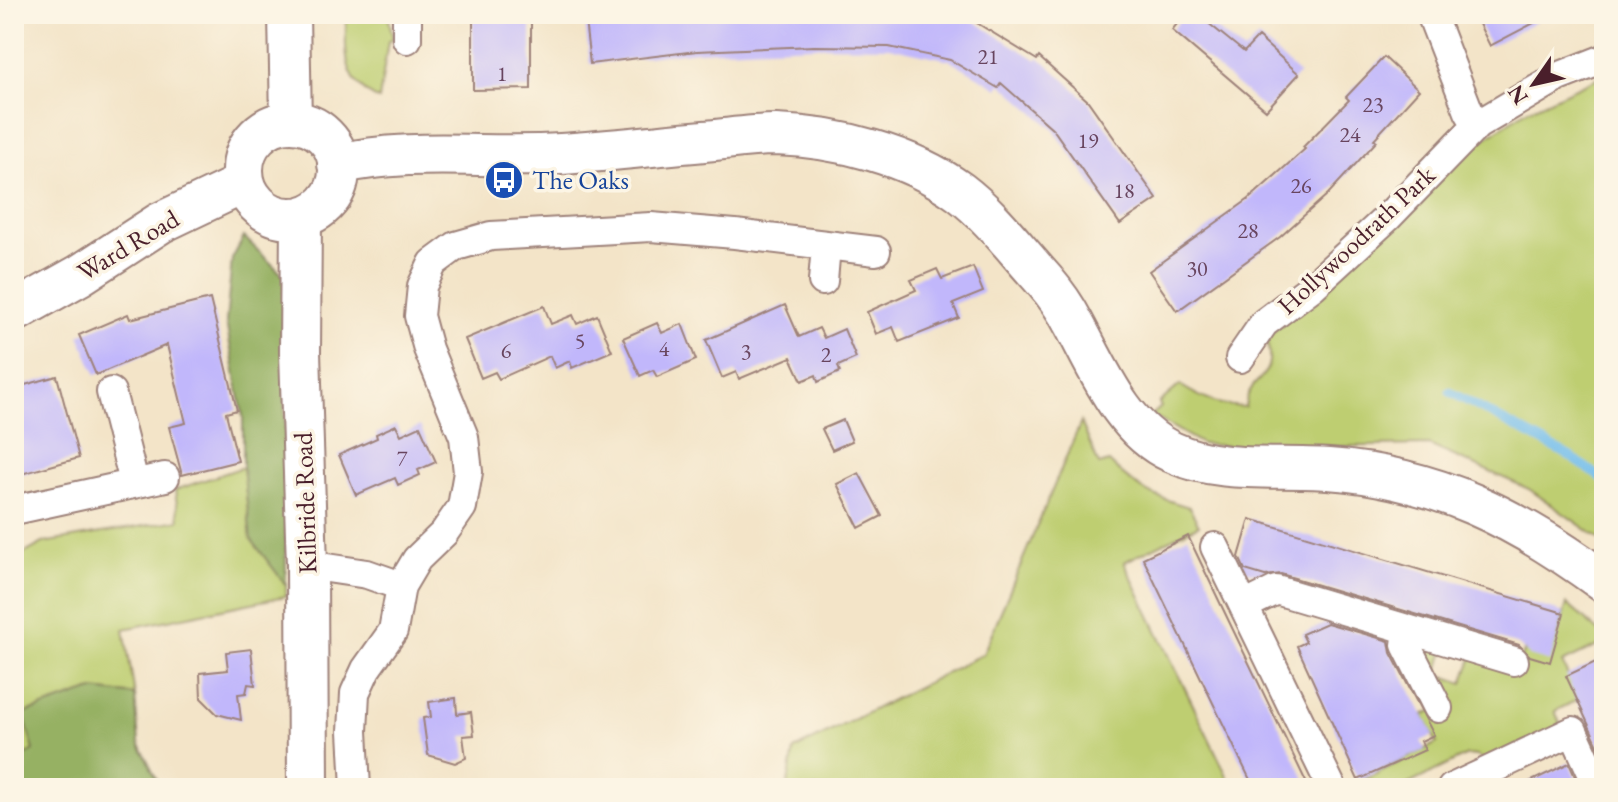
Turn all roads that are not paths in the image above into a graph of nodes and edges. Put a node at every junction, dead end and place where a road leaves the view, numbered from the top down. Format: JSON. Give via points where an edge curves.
{"nodes":[{"id":1,"x":289,"y":14,"type":"edge"},
{"id":2,"x":1431,"y":14,"type":"edge"},
{"id":3,"x":1604,"y":59,"type":"edge"},
{"id":4,"x":291,"y":122,"type":"junction"},
{"id":5,"x":1477,"y":125,"type":"junction"},
{"id":6,"x":338,"y":164,"type":"junction"},
{"id":7,"x":244,"y":183,"type":"junction"},
{"id":8,"x":301,"y":217,"type":"junction"},
{"id":9,"x":826,"y":246,"type":"junction"},
{"id":10,"x":876,"y":251,"type":"dead end"},
{"id":11,"x":823,"y":281,"type":"dead end"},
{"id":12,"x":14,"y":312,"type":"edge"},
{"id":13,"x":1240,"y":358,"type":"dead end"},
{"id":14,"x":111,"y":392,"type":"dead end"},
{"id":15,"x":165,"y":477,"type":"dead end"},
{"id":16,"x":134,"y":482,"type":"junction"},
{"id":17,"x":14,"y":510,"type":"edge"},
{"id":18,"x":1215,"y":547,"type":"dead end"},
{"id":19,"x":307,"y":565,"type":"junction"},
{"id":20,"x":1604,"y":582,"type":"edge"},
{"id":21,"x":401,"y":586,"type":"junction"},
{"id":22,"x":1244,"y":606,"type":"junction"},
{"id":23,"x":1408,"y":630,"type":"junction"},
{"id":24,"x":1514,"y":661,"type":"dead end"},
{"id":25,"x":1438,"y":708,"type":"dead end"},
{"id":26,"x":308,"y":788,"type":"edge"},
{"id":27,"x":356,"y":788,"type":"edge"},
{"id":28,"x":1332,"y":788,"type":"edge"},
{"id":29,"x":1452,"y":788,"type":"edge"},
{"id":30,"x":1599,"y":788,"type":"edge"}],
"edges":[{"from":1,"to":4,"type":"main road"},
{"from":2,"to":5,"type":"street"},
{"from":3,"to":5,"type":"street","name":"Hollywoodrath Park","via":[[1558,77]]},
{"from":4,"to":6,"type":"main road","via":[[317,130]]},
{"from":4,"to":7,"type":"main road","via":[[263,130],[252,141],[242,168]]},
{"from":5,"to":13,"type":"street","name":"Hollywoodrath Park","via":[[1387,218],[1264,323]]},
{"from":6,"to":8,"type":"main road","via":[[338,178],[326,203]]},
{"from":6,"to":20,"type":"main road","via":[[369,157],[563,154],[777,135],[881,153],[959,191],[994,222],[1064,306],[1126,413],[1170,452],[1235,466],[1364,472],[1442,490],[1515,522]]},
{"from":7,"to":8,"type":"main road","via":[[250,196],[272,215]]},
{"from":7,"to":12,"type":"main road","name":"Ward Road","via":[[160,223]]},
{"from":8,"to":19,"type":"main road","name":"Kilbride Road"},
{"from":9,"to":10,"type":"street"},
{"from":9,"to":11,"type":"street"},
{"from":9,"to":21,"type":"street","via":[[637,227],[491,236],[456,246],[433,263],[422,286],[419,316],[464,437],[468,472],[462,507]]},
{"from":14,"to":16,"type":"street"},
{"from":15,"to":16,"type":"street"},
{"from":16,"to":17,"type":"street"},
{"from":18,"to":22,"type":"street"},
{"from":19,"to":21,"type":"street","via":[[367,574]]},
{"from":19,"to":26,"type":"main road","name":"Kilbride Road"},
{"from":21,"to":27,"type":"street","via":[[393,631],[355,693]]},
{"from":22,"to":23,"type":"street","via":[[1276,590]]},
{"from":22,"to":28,"type":"street"},
{"from":23,"to":24,"type":"street"},
{"from":23,"to":25,"type":"street","via":[[1406,645]]},
{"from":29,"to":30,"type":"street","via":[[1573,731]]}]}
